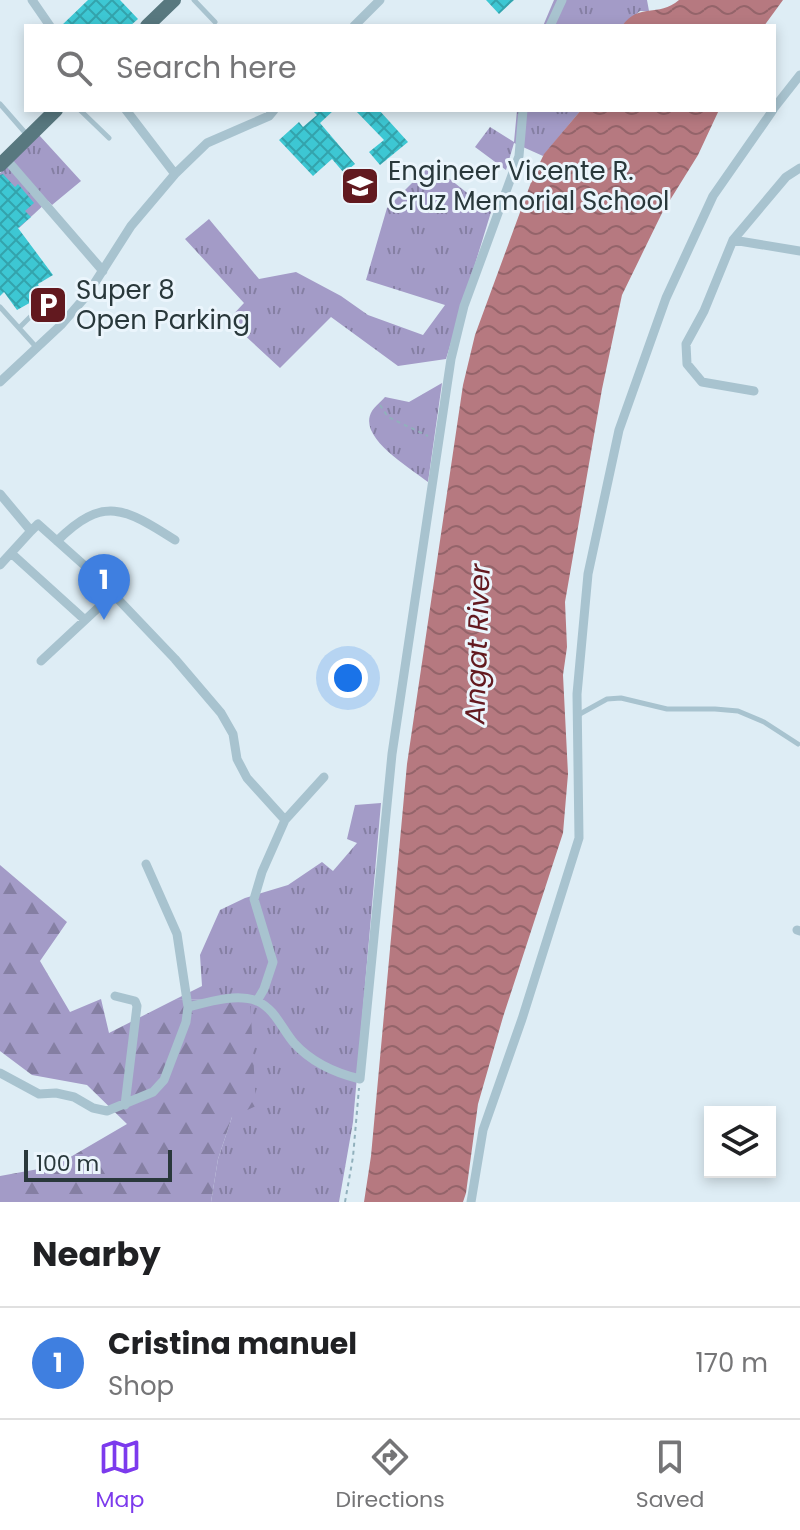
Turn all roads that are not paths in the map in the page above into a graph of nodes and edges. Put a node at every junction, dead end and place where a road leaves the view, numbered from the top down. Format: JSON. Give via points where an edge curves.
{"nodes":[{"id":1,"x":32,"y":0,"type":"edge"},
{"id":2,"x":174,"y":0,"type":"edge"},
{"id":3,"x":194,"y":0,"type":"edge"},
{"id":4,"x":380,"y":0,"type":"edge"},
{"id":5,"x":562,"y":0,"type":"edge"},
{"id":6,"x":215,"y":22,"type":"dead end"},
{"id":7,"x":49,"y":24,"type":"edge"},
{"id":8,"x":149,"y":24,"type":"edge"},
{"id":9,"x":356,"y":24,"type":"edge"},
{"id":10,"x":551,"y":24,"type":"edge"},
{"id":11,"x":800,"y":75,"type":"edge"},
{"id":12,"x":0,"y":104,"type":"edge"},
{"id":13,"x":776,"y":105,"type":"edge"},
{"id":14,"x":54,"y":112,"type":"edge"},
{"id":15,"x":82,"y":112,"type":"edge"},
{"id":16,"x":128,"y":112,"type":"edge"},
{"id":17,"x":272,"y":112,"type":"edge"},
{"id":18,"x":523,"y":112,"type":"edge"},
{"id":19,"x":771,"y":112,"type":"edge"},
{"id":20,"x":28,"y":136,"type":"junction"},
{"id":21,"x":109,"y":138,"type":"dead end"},
{"id":22,"x":3,"y":162,"type":"edge"},
{"id":23,"x":800,"y":168,"type":"edge"},
{"id":24,"x":175,"y":174,"type":"junction"},
{"id":25,"x":733,"y":240,"type":"junction"},
{"id":26,"x":800,"y":251,"type":"edge"},
{"id":27,"x":103,"y":271,"type":"junction"},
{"id":28,"x":52,"y":295,"type":"dead end"},
{"id":29,"x":0,"y":307,"type":"edge"},
{"id":30,"x":19,"y":328,"type":"junction"},
{"id":31,"x":37,"y":348,"type":"junction"},
{"id":32,"x":0,"y":382,"type":"edge"},
{"id":33,"x":754,"y":391,"type":"dead end"},
{"id":34,"x":0,"y":494,"type":"edge"},
{"id":35,"x":31,"y":531,"type":"junction"},
{"id":36,"x":175,"y":540,"type":"dead end"},
{"id":37,"x":57,"y":541,"type":"junction"},
{"id":38,"x":11,"y":553,"type":"junction"},
{"id":39,"x":0,"y":565,"type":"edge"},
{"id":40,"x":113,"y":594,"type":"junction"},
{"id":41,"x":85,"y":620,"type":"junction"},
{"id":42,"x":41,"y":661,"type":"dead end"},
{"id":43,"x":578,"y":715,"type":"junction"},
{"id":44,"x":798,"y":744,"type":"dead end"},
{"id":45,"x":324,"y":777,"type":"dead end"},
{"id":46,"x":285,"y":820,"type":"junction"},
{"id":47,"x":146,"y":864,"type":"dead end"},
{"id":48,"x":115,"y":996,"type":"dead end"},
{"id":49,"x":257,"y":1001,"type":"junction"},
{"id":50,"x":188,"y":1007,"type":"junction"},
{"id":51,"x":0,"y":1073,"type":"edge"},
{"id":52,"x":125,"y":1105,"type":"junction"},
{"id":53,"x":471,"y":1202,"type":"edge"}],
"edges":[{"from":1,"to":7,"type":"street"},
{"from":2,"to":8,"type":"main road"},
{"from":3,"to":6,"type":"lane"},
{"from":4,"to":9,"type":"street"},
{"from":5,"to":10,"type":"street"},
{"from":11,"to":13,"type":"street"},
{"from":12,"to":20,"type":"lane"},
{"from":14,"to":20,"type":"main road"},
{"from":15,"to":21,"type":"lane"},
{"from":16,"to":24,"type":"street"},
{"from":17,"to":24,"type":"street","via":[[207,143]]},
{"from":18,"to":49,"type":"street","via":[[519,156],[451,359],[392,754],[360,1079],[337,1073],[306,1054]]},
{"from":19,"to":43,"type":"street","via":[[713,196],[666,298],[619,430],[588,574]]},
{"from":20,"to":22,"type":"main road"},
{"from":22,"to":27,"type":"street"},
{"from":23,"to":25,"type":"street","via":[[786,177]]},
{"from":24,"to":27,"type":"street","via":[[131,226]]},
{"from":25,"to":26,"type":"street"},
{"from":25,"to":33,"type":"street","via":[[686,344],[687,364],[702,382]]},
{"from":27,"to":31,"type":"street"},
{"from":28,"to":30,"type":"lane"},
{"from":29,"to":30,"type":"lane"},
{"from":30,"to":31,"type":"lane"},
{"from":31,"to":32,"type":"street"},
{"from":34,"to":35,"type":"street"},
{"from":35,"to":37,"type":"street","via":[[38,524]]},
{"from":35,"to":38,"type":"street"},
{"from":36,"to":37,"type":"street","via":[[122,511],[94,512],[76,521]]},
{"from":37,"to":40,"type":"street"},
{"from":38,"to":39,"type":"street"},
{"from":38,"to":41,"type":"street"},
{"from":40,"to":41,"type":"street"},
{"from":40,"to":46,"type":"street","via":[[221,713],[247,778]]},
{"from":41,"to":42,"type":"street"},
{"from":43,"to":44,"type":"lane","via":[[607,699],[621,698],[667,709],[738,711]]},
{"from":43,"to":53,"type":"street","via":[[579,838],[483,1130]]},
{"from":45,"to":46,"type":"street"},
{"from":46,"to":49,"type":"street","via":[[254,899],[273,962]]},
{"from":47,"to":50,"type":"street","via":[[177,934]]},
{"from":48,"to":52,"type":"street","via":[[137,1006]]},
{"from":49,"to":50,"type":"street","via":[[227,999]]},
{"from":50,"to":52,"type":"street","via":[[164,1080],[153,1092]]},
{"from":51,"to":52,"type":"street","via":[[39,1094],[74,1097],[93,1108],[107,1111]]}]}
